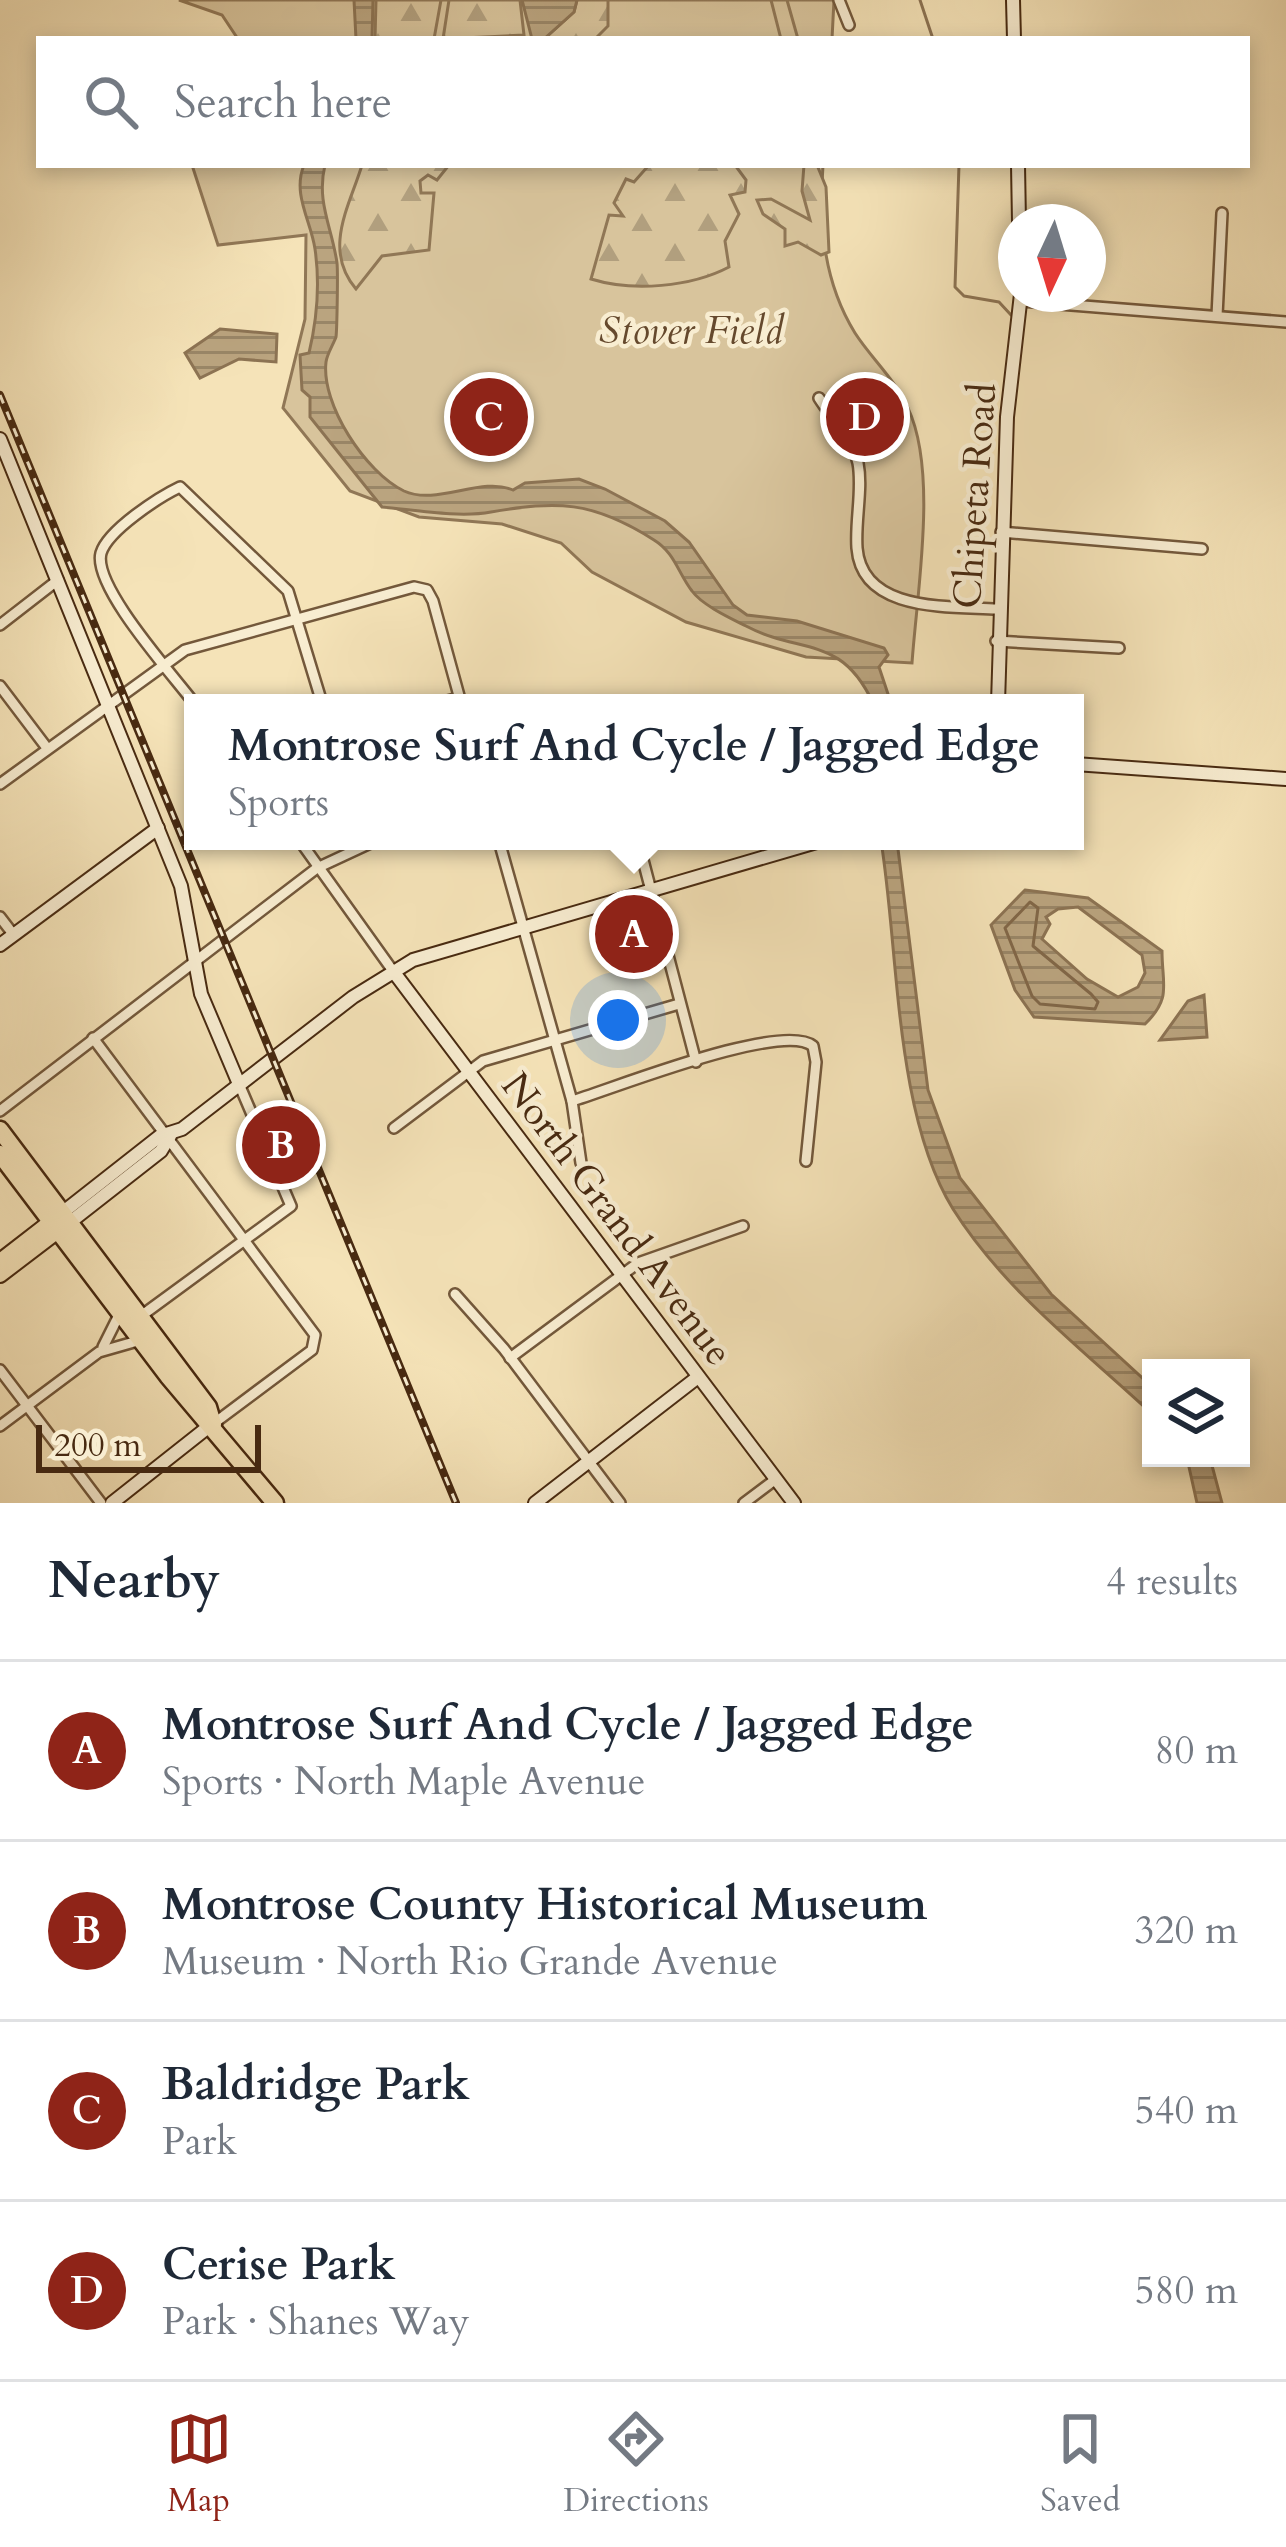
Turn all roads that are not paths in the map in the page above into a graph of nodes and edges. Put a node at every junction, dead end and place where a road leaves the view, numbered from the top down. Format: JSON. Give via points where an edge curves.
{"nodes":[{"id":1,"x":839,"y":0,"type":"edge"},
{"id":2,"x":1013,"y":0,"type":"edge"},
{"id":3,"x":849,"y":25,"type":"dead end"},
{"id":4,"x":1014,"y":36,"type":"edge"},
{"id":5,"x":1018,"y":168,"type":"edge"},
{"id":6,"x":1019,"y":204,"type":"edge"},
{"id":7,"x":1222,"y":213,"type":"dead end"},
{"id":8,"x":1106,"y":305,"type":"edge"},
{"id":9,"x":1019,"y":312,"type":"edge"},
{"id":10,"x":1217,"y":316,"type":"junction"},
{"id":11,"x":1286,"y":322,"type":"edge"},
{"id":12,"x":820,"y":398,"type":"dead end"},
{"id":13,"x":0,"y":439,"type":"edge"},
{"id":14,"x":4,"y":462,"type":"edge"},
{"id":15,"x":1001,"y":532,"type":"junction"},
{"id":16,"x":1202,"y":549,"type":"dead end"},
{"id":17,"x":58,"y":580,"type":"junction"},
{"id":18,"x":998,"y":610,"type":"junction"},
{"id":19,"x":298,"y":619,"type":"junction"},
{"id":20,"x":0,"y":625,"type":"edge"},
{"id":21,"x":996,"y":640,"type":"junction"},
{"id":22,"x":1119,"y":649,"type":"dead end"},
{"id":23,"x":164,"y":662,"type":"junction"},
{"id":24,"x":0,"y":686,"type":"edge"},
{"id":25,"x":187,"y":694,"type":"edge"},
{"id":26,"x":319,"y":694,"type":"edge"},
{"id":27,"x":458,"y":694,"type":"edge"},
{"id":28,"x":998,"y":694,"type":"edge"},
{"id":29,"x":108,"y":703,"type":"junction"},
{"id":30,"x":47,"y":748,"type":"junction"},
{"id":31,"x":1084,"y":765,"type":"edge"},
{"id":32,"x":1286,"y":779,"type":"edge"},
{"id":33,"x":0,"y":784,"type":"edge"},
{"id":34,"x":158,"y":828,"type":"junction"},
{"id":35,"x":306,"y":850,"type":"edge"},
{"id":36,"x":348,"y":850,"type":"edge"},
{"id":37,"x":501,"y":850,"type":"edge"},
{"id":38,"x":640,"y":850,"type":"edge"},
{"id":39,"x":789,"y":850,"type":"edge"},
{"id":40,"x":317,"y":868,"type":"junction"},
{"id":41,"x":651,"y":890,"type":"junction"},
{"id":42,"x":0,"y":916,"type":"edge"},
{"id":43,"x":521,"y":926,"type":"junction"},
{"id":44,"x":14,"y":934,"type":"junction"},
{"id":45,"x":0,"y":945,"type":"edge"},
{"id":46,"x":194,"y":958,"type":"junction"},
{"id":47,"x":393,"y":971,"type":"junction"},
{"id":48,"x":679,"y":1004,"type":"junction"},
{"id":49,"x":93,"y":1038,"type":"junction"},
{"id":50,"x":554,"y":1039,"type":"junction"},
{"id":51,"x":696,"y":1062,"type":"junction"},
{"id":52,"x":468,"y":1072,"type":"junction"},
{"id":53,"x":239,"y":1084,"type":"junction"},
{"id":54,"x":572,"y":1100,"type":"junction"},
{"id":55,"x":0,"y":1111,"type":"edge"},
{"id":56,"x":394,"y":1128,"type":"dead end"},
{"id":57,"x":0,"y":1130,"type":"edge"},
{"id":58,"x":170,"y":1136,"type":"junction"},
{"id":59,"x":0,"y":1154,"type":"edge"},
{"id":60,"x":806,"y":1161,"type":"dead end"},
{"id":61,"x":581,"y":1163,"type":"dead end"},
{"id":62,"x":60,"y":1222,"type":"junction"},
{"id":63,"x":742,"y":1226,"type":"dead end"},
{"id":64,"x":246,"y":1240,"type":"junction"},
{"id":65,"x":0,"y":1261,"type":"edge"},
{"id":66,"x":0,"y":1275,"type":"edge"},
{"id":67,"x":620,"y":1275,"type":"junction"},
{"id":68,"x":455,"y":1294,"type":"dead end"},
{"id":69,"x":116,"y":1307,"type":"junction"},
{"id":70,"x":135,"y":1320,"type":"junction"},
{"id":71,"x":142,"y":1340,"type":"junction"},
{"id":72,"x":99,"y":1352,"type":"junction"},
{"id":73,"x":510,"y":1358,"type":"junction"},
{"id":74,"x":0,"y":1370,"type":"edge"},
{"id":75,"x":698,"y":1377,"type":"junction"},
{"id":76,"x":27,"y":1407,"type":"junction"},
{"id":77,"x":213,"y":1424,"type":"junction"},
{"id":78,"x":0,"y":1426,"type":"edge"},
{"id":79,"x":588,"y":1462,"type":"junction"},
{"id":80,"x":776,"y":1479,"type":"junction"},
{"id":81,"x":101,"y":1503,"type":"edge"},
{"id":82,"x":112,"y":1503,"type":"edge"},
{"id":83,"x":275,"y":1503,"type":"edge"},
{"id":84,"x":535,"y":1503,"type":"edge"},
{"id":85,"x":620,"y":1503,"type":"edge"},
{"id":86,"x":744,"y":1503,"type":"edge"},
{"id":87,"x":794,"y":1503,"type":"edge"}],
"edges":[{"from":1,"to":3,"type":"street"},
{"from":2,"to":4,"type":"street"},
{"from":5,"to":6,"type":"street"},
{"from":7,"to":10,"type":"street"},
{"from":8,"to":10,"type":"street"},
{"from":9,"to":15,"type":"street","name":"Chipeta Road"},
{"from":10,"to":11,"type":"street"},
{"from":12,"to":18,"type":"street","via":[[858,461],[857,552],[872,581],[902,600]]},
{"from":13,"to":14,"type":"street"},
{"from":14,"to":17,"type":"street"},
{"from":15,"to":16,"type":"street"},
{"from":15,"to":18,"type":"street","name":"Chipeta Road"},
{"from":17,"to":20,"type":"street"},
{"from":17,"to":29,"type":"street"},
{"from":18,"to":21,"type":"street","name":"Chipeta Road"},
{"from":19,"to":23,"type":"street"},
{"from":19,"to":23,"type":"street","via":[[288,591],[180,487],[108,541],[100,558],[110,591]]},
{"from":19,"to":26,"type":"street"},
{"from":19,"to":27,"type":"street","via":[[421,587],[433,602]]},
{"from":21,"to":22,"type":"street"},
{"from":21,"to":28,"type":"street","name":"Chipeta Road"},
{"from":23,"to":25,"type":"street"},
{"from":23,"to":29,"type":"street"},
{"from":24,"to":30,"type":"street"},
{"from":29,"to":30,"type":"street"},
{"from":29,"to":34,"type":"street"},
{"from":30,"to":33,"type":"street"},
{"from":31,"to":32,"type":"street"},
{"from":34,"to":44,"type":"street"},
{"from":34,"to":46,"type":"street","via":[[182,886]]},
{"from":35,"to":40,"type":"street"},
{"from":36,"to":40,"type":"street"},
{"from":37,"to":43,"type":"street"},
{"from":38,"to":41,"type":"street"},
{"from":39,"to":41,"type":"street"},
{"from":40,"to":46,"type":"street"},
{"from":40,"to":47,"type":"street"},
{"from":41,"to":43,"type":"street"},
{"from":41,"to":48,"type":"street"},
{"from":42,"to":44,"type":"street"},
{"from":43,"to":47,"type":"street"},
{"from":43,"to":50,"type":"street"},
{"from":44,"to":45,"type":"street"},
{"from":46,"to":49,"type":"street"},
{"from":46,"to":53,"type":"street"},
{"from":47,"to":52,"type":"street","name":"North Grand Avenue"},
{"from":47,"to":53,"type":"street"},
{"from":48,"to":50,"type":"street"},
{"from":48,"to":51,"type":"street"},
{"from":49,"to":55,"type":"street"},
{"from":49,"to":58,"type":"street"},
{"from":50,"to":52,"type":"street"},
{"from":50,"to":54,"type":"street"},
{"from":51,"to":54,"type":"street"},
{"from":51,"to":60,"type":"street","via":[[761,1041],[809,1042],[816,1062]]},
{"from":52,"to":56,"type":"street"},
{"from":52,"to":67,"type":"street","name":"North Grand Avenue"},
{"from":53,"to":58,"type":"street"},
{"from":53,"to":64,"type":"street","via":[[291,1206]]},
{"from":54,"to":61,"type":"street"},
{"from":57,"to":62,"type":"highway"},
{"from":58,"to":62,"type":"street","via":[[160,1136]]},
{"from":58,"to":64,"type":"street"},
{"from":59,"to":62,"type":"highway"},
{"from":62,"to":65,"type":"main road"},
{"from":62,"to":66,"type":"main road"},
{"from":62,"to":69,"type":"highway"},
{"from":62,"to":70,"type":"highway"},
{"from":63,"to":67,"type":"street"},
{"from":64,"to":70,"type":"street"},
{"from":64,"to":77,"type":"street","via":[[316,1340]]},
{"from":67,"to":73,"type":"street"},
{"from":67,"to":75,"type":"street","name":"North Grand Avenue"},
{"from":68,"to":73,"type":"street"},
{"from":69,"to":70,"type":"highway"},
{"from":69,"to":72,"type":"street","via":[[119,1323]]},
{"from":70,"to":71,"type":"highway"},
{"from":70,"to":77,"type":"highway","via":[[208,1407]]},
{"from":71,"to":72,"type":"street"},
{"from":71,"to":77,"type":"highway"},
{"from":72,"to":76,"type":"street"},
{"from":73,"to":79,"type":"street"},
{"from":74,"to":76,"type":"street"},
{"from":75,"to":79,"type":"street"},
{"from":75,"to":80,"type":"street","name":"North Grand Avenue"},
{"from":76,"to":78,"type":"street"},
{"from":76,"to":81,"type":"street"},
{"from":77,"to":82,"type":"street"},
{"from":77,"to":83,"type":"highway"},
{"from":79,"to":84,"type":"street"},
{"from":79,"to":85,"type":"street"},
{"from":80,"to":86,"type":"street"},
{"from":80,"to":87,"type":"street","name":"North Grand Avenue"}]}
